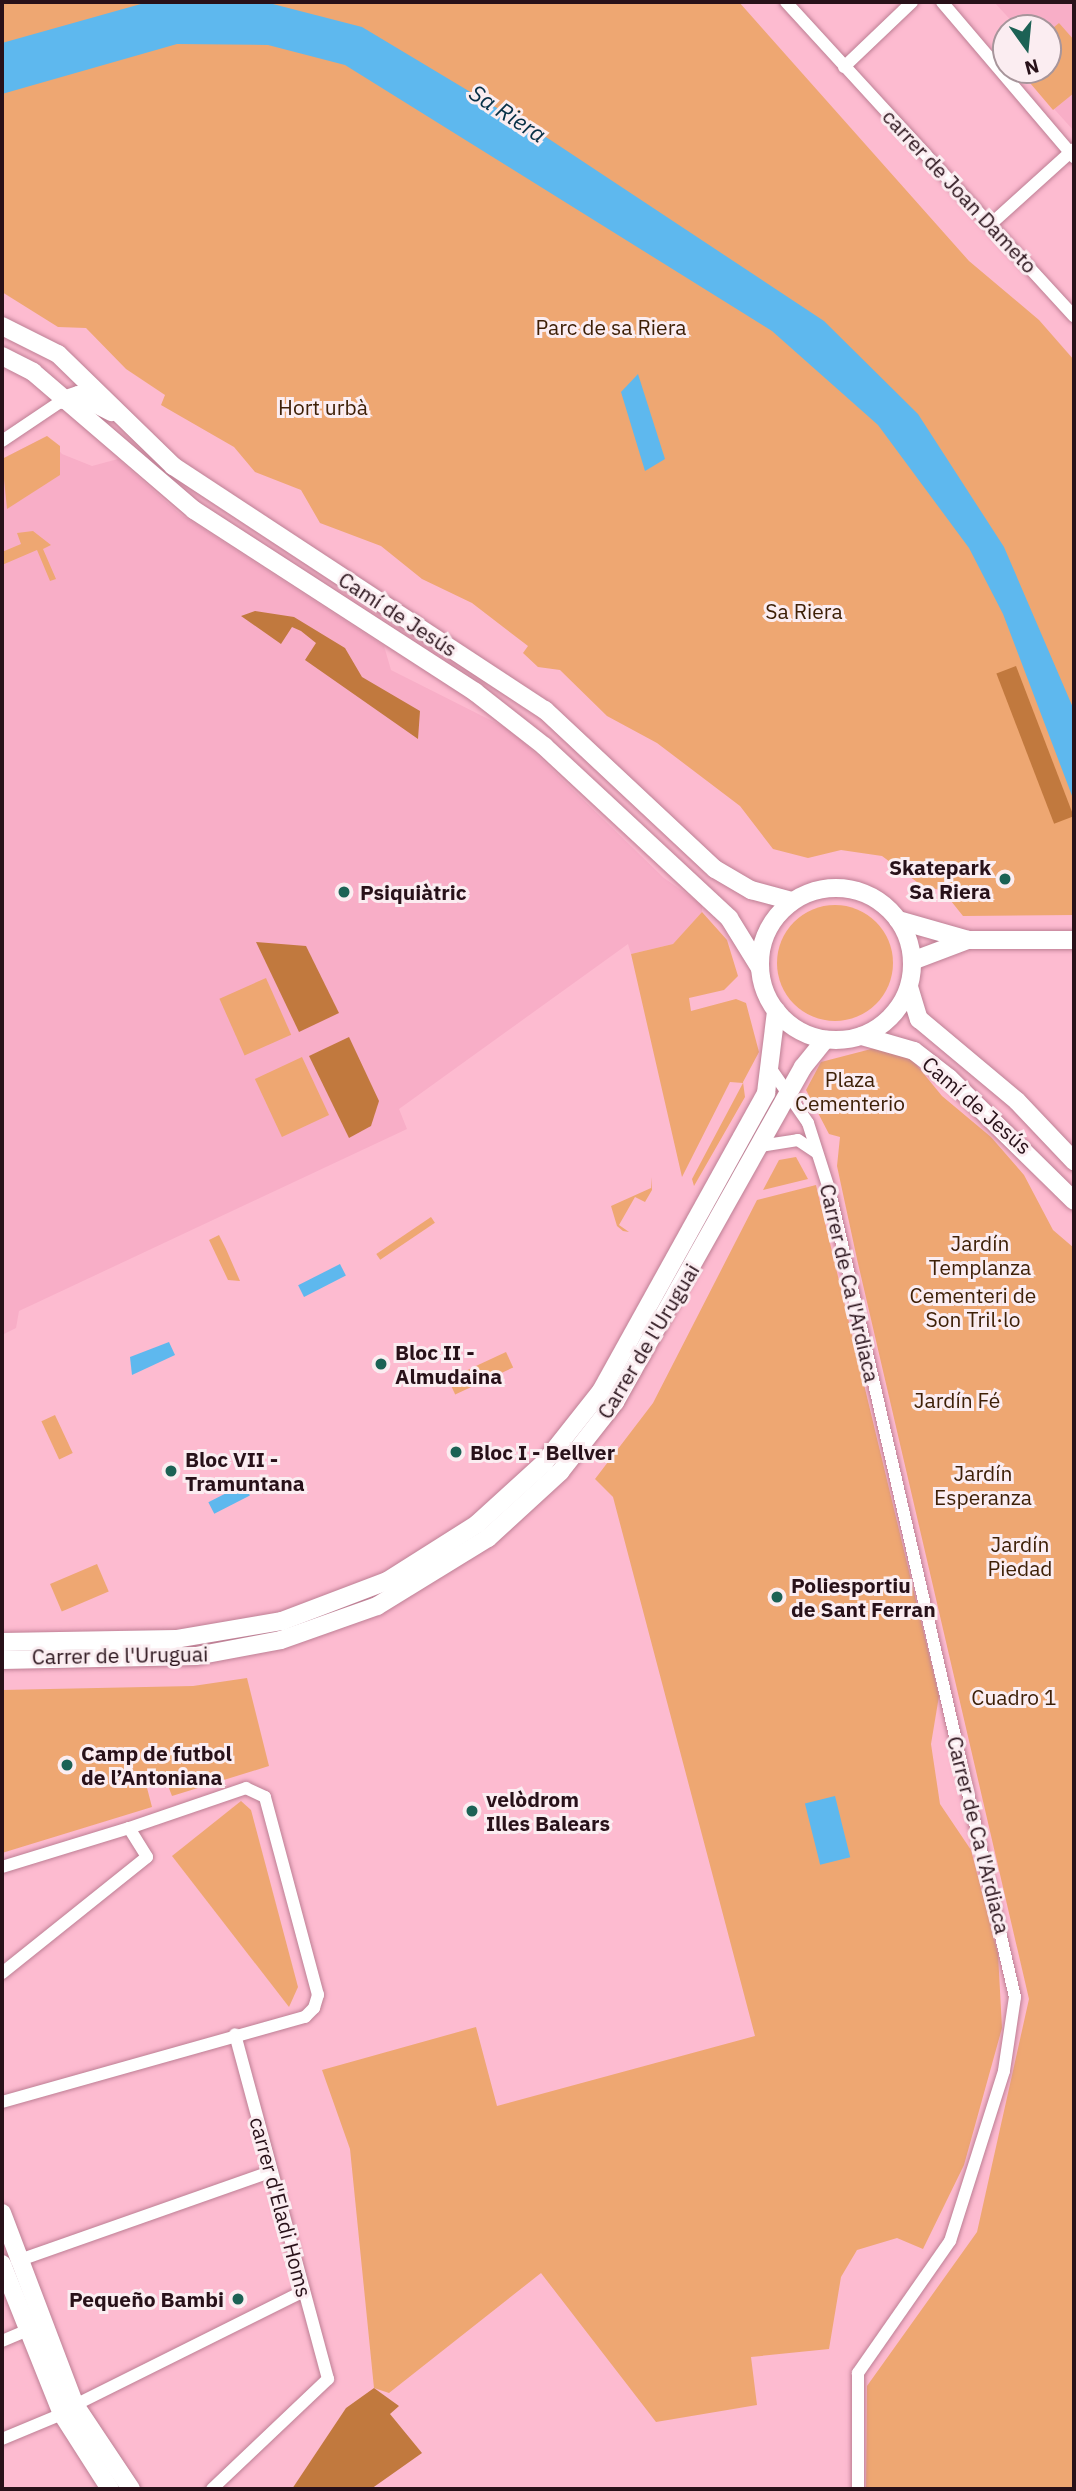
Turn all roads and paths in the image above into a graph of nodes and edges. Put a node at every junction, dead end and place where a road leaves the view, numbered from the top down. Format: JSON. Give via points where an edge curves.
{"nodes":[{"id":1,"x":786,"y":2,"type":"edge"},
{"id":2,"x":912,"y":2,"type":"edge"},
{"id":3,"x":942,"y":2,"type":"edge"},
{"id":4,"x":844,"y":67,"type":"junction"},
{"id":5,"x":1073,"y":153,"type":"edge"},
{"id":6,"x":992,"y":223,"type":"junction"},
{"id":7,"x":1074,"y":316,"type":"edge"},
{"id":8,"x":2,"y":326,"type":"edge"},
{"id":9,"x":2,"y":356,"type":"edge"},
{"id":10,"x":63,"y":400,"type":"junction"},
{"id":11,"x":136,"y":425,"type":"junction"},
{"id":12,"x":2,"y":441,"type":"edge"},
{"id":13,"x":792,"y":901,"type":"junction"},
{"id":14,"x":898,"y":920,"type":"junction"},
{"id":15,"x":968,"y":940,"type":"junction"},
{"id":16,"x":1074,"y":940,"type":"edge"},
{"id":17,"x":912,"y":961,"type":"junction"},
{"id":18,"x":760,"y":968,"type":"junction"},
{"id":19,"x":909,"y":986,"type":"junction"},
{"id":20,"x":776,"y":1011,"type":"junction"},
{"id":21,"x":862,"y":1036,"type":"junction"},
{"id":22,"x":825,"y":1040,"type":"junction"},
{"id":23,"x":773,"y":1072,"type":"junction"},
{"id":24,"x":789,"y":1097,"type":"junction"},
{"id":25,"x":760,"y":1146,"type":"junction"},
{"id":26,"x":820,"y":1156,"type":"junction"},
{"id":27,"x":1074,"y":1161,"type":"edge"},
{"id":28,"x":1074,"y":1201,"type":"edge"},
{"id":29,"x":2,"y":1642,"type":"edge"},
{"id":30,"x":2,"y":1660,"type":"edge"},
{"id":31,"x":128,"y":1828,"type":"junction"},
{"id":32,"x":2,"y":1867,"type":"edge"},
{"id":33,"x":2,"y":1973,"type":"edge"},
{"id":34,"x":235,"y":2034,"type":"junction"},
{"id":35,"x":2,"y":2102,"type":"edge"},
{"id":36,"x":272,"y":2171,"type":"junction"},
{"id":37,"x":2,"y":2213,"type":"edge"},
{"id":38,"x":5,"y":2263,"type":"edge"},
{"id":39,"x":304,"y":2291,"type":"junction"},
{"id":40,"x":25,"y":2330,"type":"junction"},
{"id":41,"x":2,"y":2341,"type":"edge"},
{"id":42,"x":69,"y":2409,"type":"junction"},
{"id":43,"x":2,"y":2438,"type":"edge"},
{"id":44,"x":110,"y":2489,"type":"edge"},
{"id":45,"x":131,"y":2489,"type":"edge"},
{"id":46,"x":212,"y":2489,"type":"edge"},
{"id":47,"x":858,"y":2489,"type":"edge"}],
"edges":[{"from":1,"to":4,"type":"street","name":"carrer de Joan Dameto"},
{"from":2,"to":4,"type":"street"},
{"from":3,"to":5,"type":"street"},
{"from":4,"to":6,"type":"street","name":"carrer de Joan Dameto"},
{"from":5,"to":6,"type":"street"},
{"from":6,"to":7,"type":"street","name":"carrer de Joan Dameto"},
{"from":8,"to":11,"type":"main road","name":"Camí de Jesús","via":[[58,354]]},
{"from":9,"to":10,"type":"main road","name":"Camí de Jesús","via":[[33,372]]},
{"from":10,"to":11,"type":"main road","via":[[78,395]]},
{"from":10,"to":12,"type":"street"},
{"from":10,"to":18,"type":"main road","name":"Camí de Jesús","via":[[194,510],[475,692],[544,746],[729,918]]},
{"from":11,"to":13,"type":"main road","name":"Camí de Jesús","via":[[173,466],[545,710],[715,869],[751,890]]},
{"from":13,"to":14,"type":"main road","via":[[813,891],[848,889]]},
{"from":13,"to":18,"type":"main road","via":[[771,923]]},
{"from":14,"to":15,"type":"main road"},
{"from":14,"to":17,"type":"main road"},
{"from":15,"to":16,"type":"main road"},
{"from":15,"to":17,"type":"main road"},
{"from":17,"to":19,"type":"main road"},
{"from":18,"to":20,"type":"main road"},
{"from":19,"to":21,"type":"main road","via":[[890,1018]]},
{"from":19,"to":27,"type":"main road","name":"Camí de Jesús","via":[[919,1020],[1017,1101]]},
{"from":20,"to":22,"type":"main road","via":[[805,1034]]},
{"from":20,"to":23,"type":"main road","name":"Carrer de l'Uruguai"},
{"from":21,"to":22,"type":"main road"},
{"from":21,"to":28,"type":"main road","name":"Camí de Jesús","via":[[914,1051],[940,1071],[1004,1126]]},
{"from":22,"to":24,"type":"main road","name":"Carrer de l'Uruguai"},
{"from":23,"to":24,"type":"street","name":"Carrer de Ca l'Ardiaca"},
{"from":23,"to":29,"type":"main road","name":"Carrer de l'Uruguai","via":[[601,1391],[544,1463],[477,1524],[373,1587],[256,1628],[176,1639]]},
{"from":24,"to":25,"type":"main road","name":"Carrer de l'Uruguai"},
{"from":24,"to":26,"type":"street","name":"Carrer de Ca l'Ardiaca"},
{"from":25,"to":26,"type":"street","name":"Carrer de Ca l'Ardiaca","via":[[798,1140]]},
{"from":25,"to":30,"type":"main road","name":"Carrer de l'Uruguai","via":[[615,1402],[541,1492],[457,1561],[370,1609],[251,1647],[168,1657]]},
{"from":26,"to":47,"type":"street","name":"Carrer de Ca l'Ardiaca","via":[[1015,1997],[1004,2071],[950,2241],[858,2373]]},
{"from":31,"to":32,"type":"street"},
{"from":31,"to":33,"type":"street","via":[[147,1857]]},
{"from":31,"to":34,"type":"street","via":[[246,1787],[265,1797],[318,1995],[305,2017]]},
{"from":34,"to":35,"type":"street"},
{"from":34,"to":36,"type":"street","name":"carrer d'Eladi Homs"},
{"from":36,"to":38,"type":"street"},
{"from":36,"to":39,"type":"street","name":"carrer d'Eladi Homs"},
{"from":37,"to":38,"type":"main road"},
{"from":38,"to":40,"type":"main road"},
{"from":38,"to":42,"type":"main road"},
{"from":39,"to":42,"type":"street"},
{"from":39,"to":46,"type":"street","name":"carrer d'Eladi Homs","via":[[328,2379]]},
{"from":40,"to":41,"type":"street"},
{"from":40,"to":42,"type":"main road"},
{"from":42,"to":43,"type":"street"},
{"from":42,"to":44,"type":"main road"},
{"from":42,"to":45,"type":"main road"}]}
